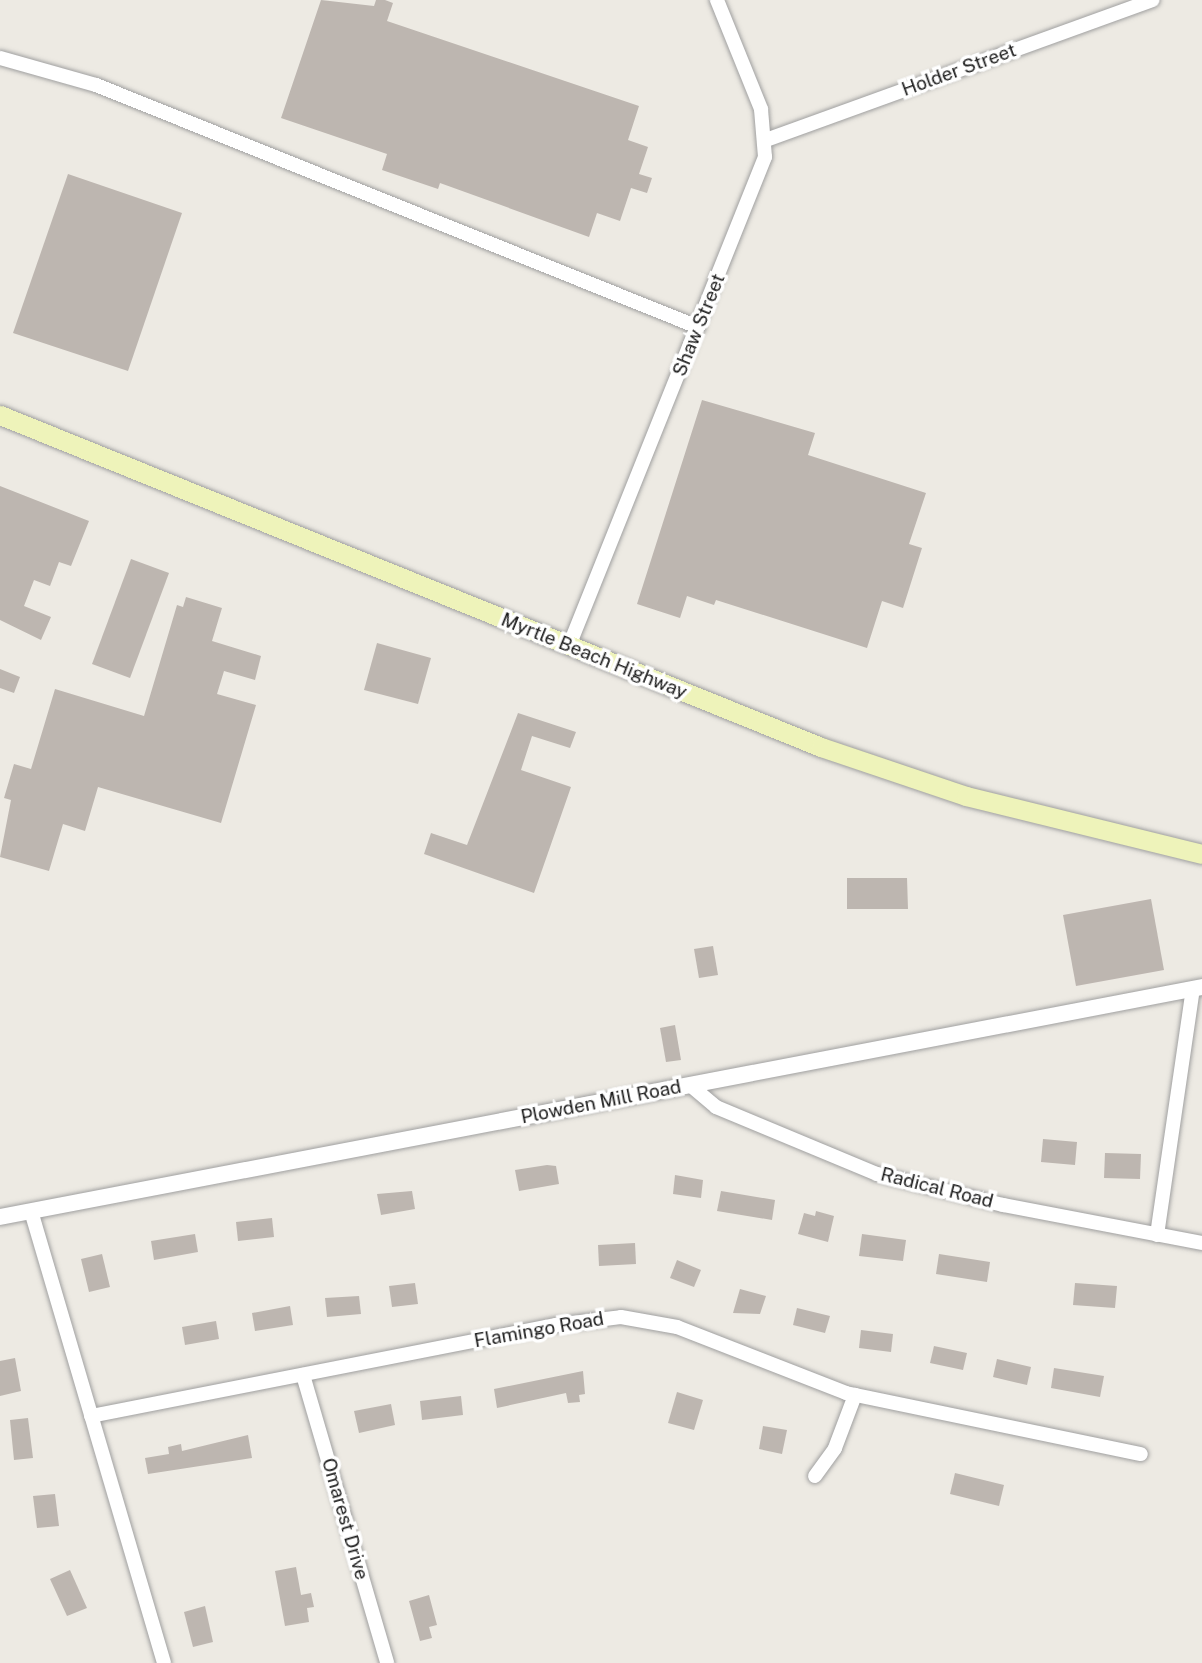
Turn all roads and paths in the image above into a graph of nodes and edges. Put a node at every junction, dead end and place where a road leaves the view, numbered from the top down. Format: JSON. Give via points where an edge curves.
{"nodes":[{"id":1,"x":717,"y":0,"type":"edge"},
{"id":2,"x":1152,"y":0,"type":"edge"},
{"id":3,"x":0,"y":58,"type":"edge"},
{"id":4,"x":766,"y":140,"type":"junction"},
{"id":5,"x":698,"y":327,"type":"junction"},
{"id":6,"x":0,"y":415,"type":"edge"},
{"id":7,"x":569,"y":646,"type":"junction"},
{"id":8,"x":1202,"y":854,"type":"edge"},
{"id":9,"x":1197,"y":988,"type":"edge"},
{"id":10,"x":690,"y":1085,"type":"junction"},
{"id":11,"x":31,"y":1211,"type":"junction"},
{"id":12,"x":0,"y":1217,"type":"edge"},
{"id":13,"x":1157,"y":1235,"type":"junction"},
{"id":14,"x":1202,"y":1243,"type":"edge"},
{"id":15,"x":303,"y":1375,"type":"junction"},
{"id":16,"x":855,"y":1395,"type":"junction"},
{"id":17,"x":91,"y":1416,"type":"junction"},
{"id":18,"x":1141,"y":1454,"type":"dead end"},
{"id":19,"x":815,"y":1476,"type":"dead end"},
{"id":20,"x":164,"y":1663,"type":"edge"},
{"id":21,"x":387,"y":1663,"type":"edge"}],
"edges":[{"from":1,"to":4,"type":"street","name":"Shaw Street","via":[[761,109]]},
{"from":2,"to":4,"type":"street","name":"Holder Street"},
{"from":3,"to":5,"type":"street","via":[[96,85]]},
{"from":4,"to":5,"type":"street","name":"Shaw Street","via":[[758,178]]},
{"from":5,"to":7,"type":"street","name":"Shaw Street"},
{"from":6,"to":7,"type":"main road","name":"Myrtle Beach Highway"},
{"from":7,"to":8,"type":"main road","name":"Myrtle Beach Highway","via":[[905,778]]},
{"from":9,"to":10,"type":"street","name":"Plowden Mill Road"},
{"from":9,"to":13,"type":"street"},
{"from":10,"to":11,"type":"street","name":"Plowden Mill Road"},
{"from":10,"to":13,"type":"street","name":"Radical Road","via":[[716,1107],[877,1174]]},
{"from":11,"to":12,"type":"street","name":"Plowden Mill Road"},
{"from":11,"to":17,"type":"street"},
{"from":13,"to":14,"type":"street","name":"Radical Road"},
{"from":15,"to":16,"type":"street","name":"Flamingo Road","via":[[621,1317],[677,1327],[740,1356]]},
{"from":15,"to":17,"type":"street","name":"Flamingo Road"},
{"from":15,"to":21,"type":"street","name":"Omarest Drive"},
{"from":16,"to":18,"type":"street","name":"Flamingo Road"},
{"from":16,"to":19,"type":"street","via":[[835,1448]]},
{"from":17,"to":20,"type":"street"}]}
